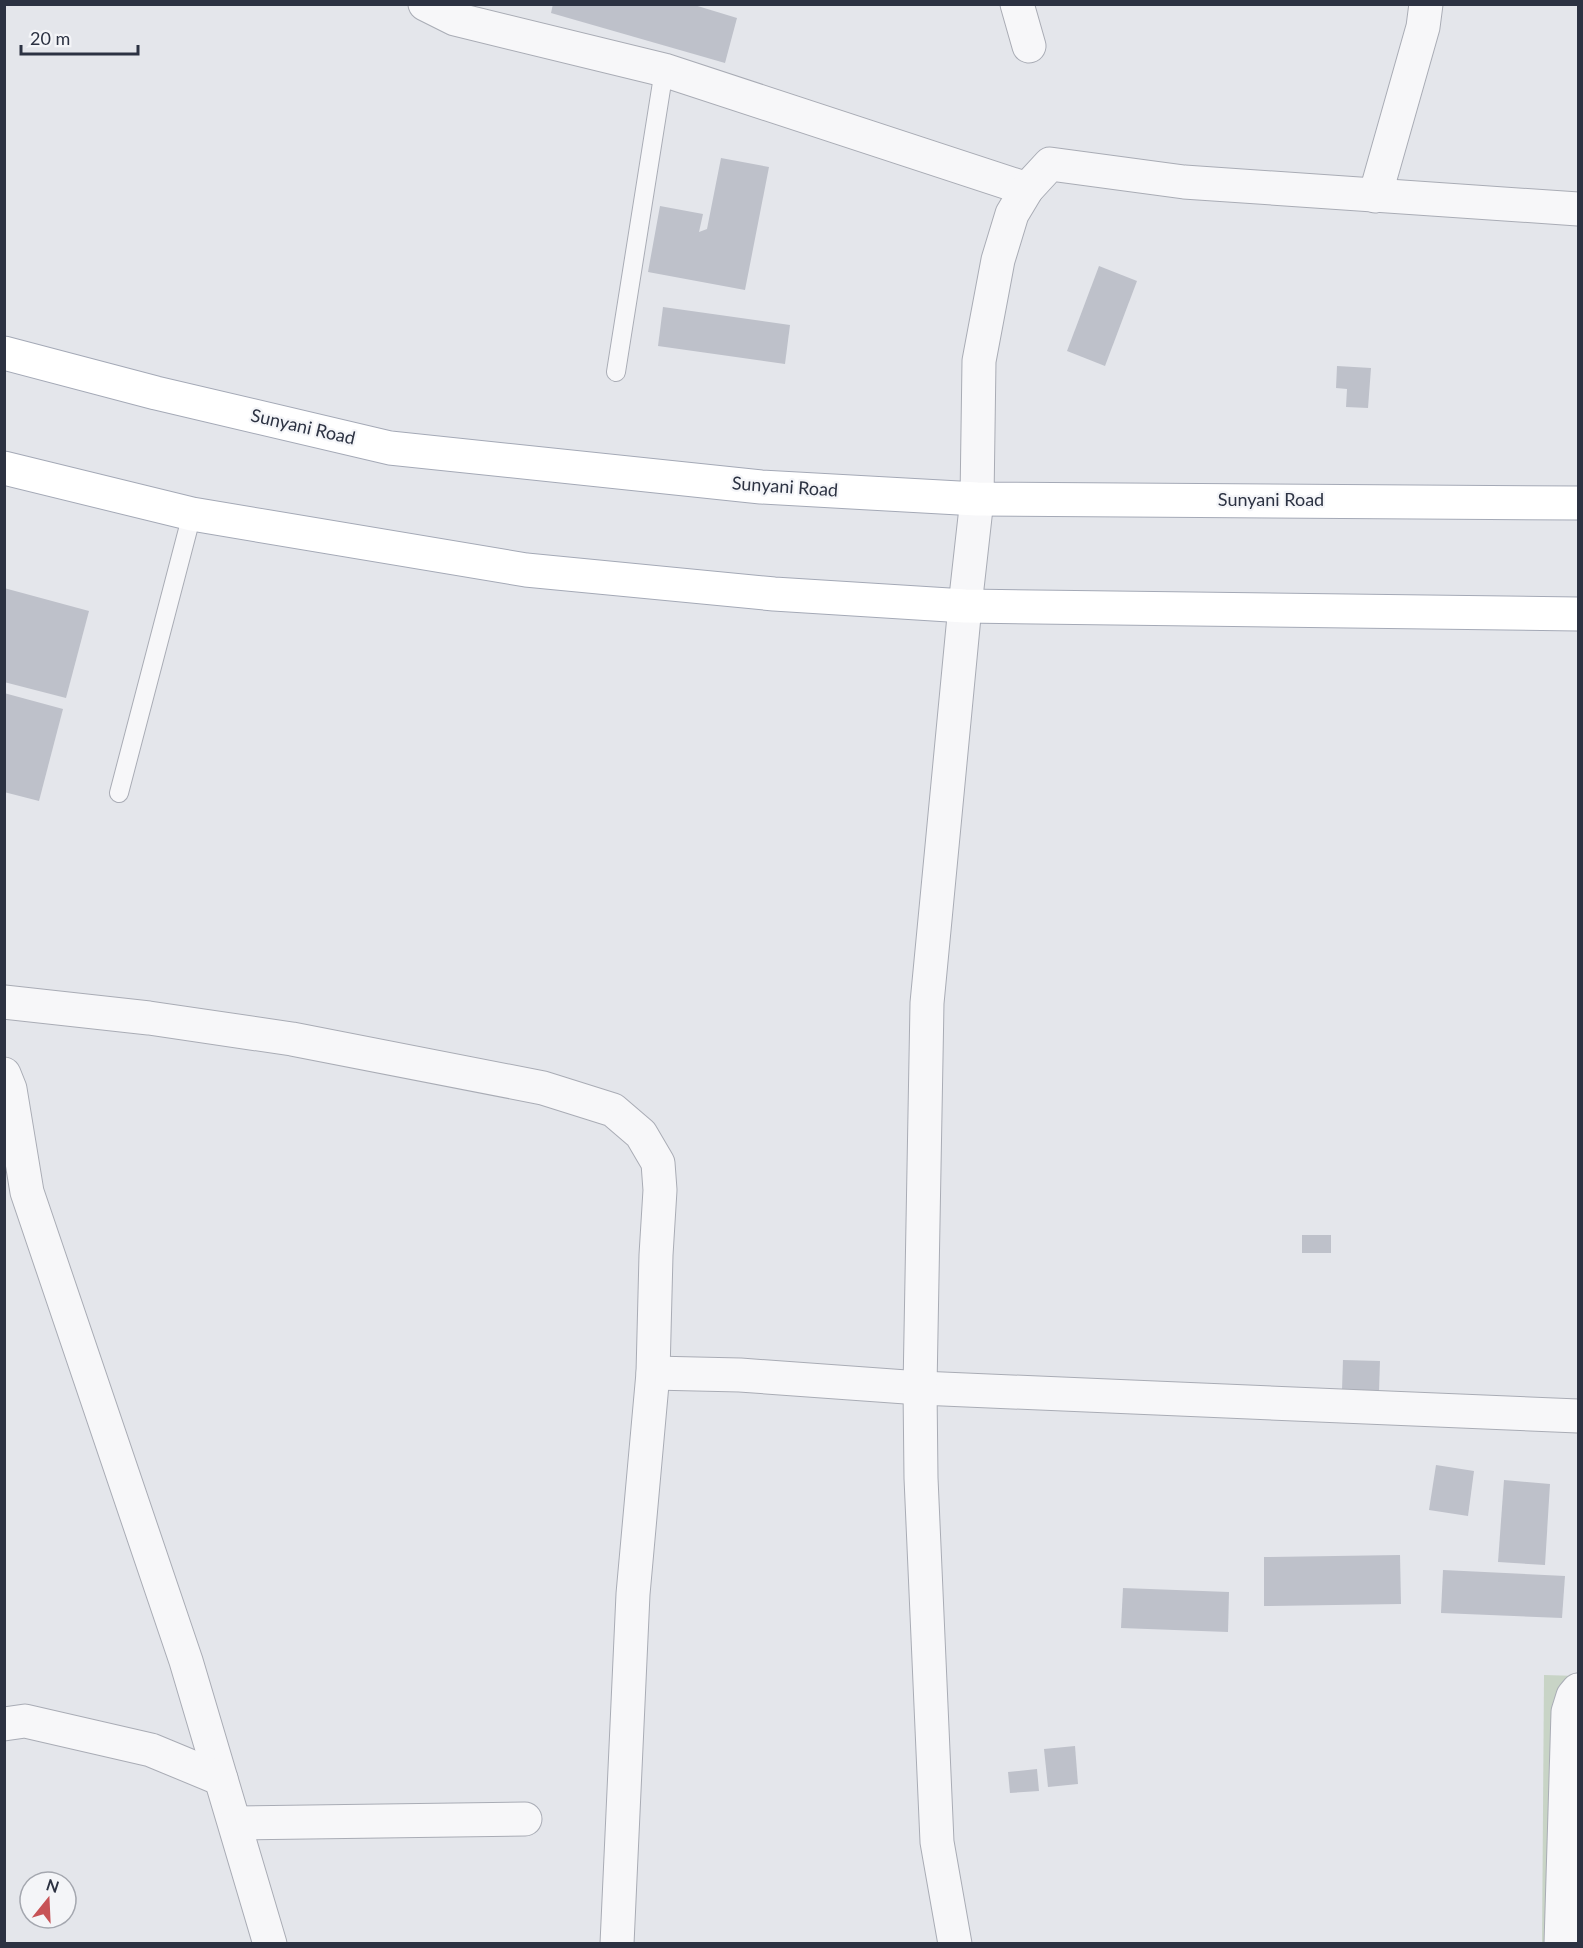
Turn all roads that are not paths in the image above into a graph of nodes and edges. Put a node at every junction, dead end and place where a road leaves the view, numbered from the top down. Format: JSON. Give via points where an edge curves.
{"nodes":[{"id":1,"x":425,"y":4,"type":"edge"},
{"id":2,"x":1017,"y":4,"type":"edge"},
{"id":3,"x":1426,"y":4,"type":"edge"},
{"id":4,"x":1029,"y":46,"type":"dead end"},
{"id":5,"x":664,"y":70,"type":"junction"},
{"id":6,"x":1027,"y":189,"type":"junction"},
{"id":7,"x":1375,"y":196,"type":"junction"},
{"id":8,"x":1578,"y":209,"type":"edge"},
{"id":9,"x":4,"y":353,"type":"edge"},
{"id":10,"x":616,"y":372,"type":"dead end"},
{"id":11,"x":4,"y":468,"type":"edge"},
{"id":12,"x":977,"y":499,"type":"junction"},
{"id":13,"x":1578,"y":502,"type":"edge"},
{"id":14,"x":192,"y":514,"type":"junction"},
{"id":15,"x":964,"y":606,"type":"junction"},
{"id":16,"x":1578,"y":614,"type":"edge"},
{"id":17,"x":119,"y":793,"type":"dead end"},
{"id":18,"x":4,"y":1002,"type":"edge"},
{"id":19,"x":4,"y":1074,"type":"edge"},
{"id":20,"x":653,"y":1373,"type":"junction"},
{"id":21,"x":920,"y":1388,"type":"junction"},
{"id":22,"x":1578,"y":1416,"type":"edge"},
{"id":23,"x":1578,"y":1690,"type":"edge"},
{"id":24,"x":4,"y":1724,"type":"edge"},
{"id":25,"x":221,"y":1779,"type":"junction"},
{"id":26,"x":525,"y":1819,"type":"dead end"},
{"id":27,"x":235,"y":1822,"type":"junction"},
{"id":28,"x":270,"y":1944,"type":"edge"},
{"id":29,"x":617,"y":1944,"type":"edge"},
{"id":30,"x":955,"y":1944,"type":"edge"},
{"id":31,"x":1561,"y":1944,"type":"edge"}],
"edges":[{"from":1,"to":5,"type":"street","via":[[455,19]]},
{"from":2,"to":4,"type":"street"},
{"from":3,"to":7,"type":"street","via":[[1423,27]]},
{"from":5,"to":6,"type":"street"},
{"from":5,"to":10,"type":"lane"},
{"from":6,"to":7,"type":"street","via":[[1050,164],[1184,182]]},
{"from":6,"to":12,"type":"street","via":[[1012,214],[998,260],[979,361]]},
{"from":7,"to":8,"type":"street"},
{"from":9,"to":12,"type":"main road","name":"Sunyani Road","via":[[390,448],[761,487]]},
{"from":11,"to":14,"type":"main road"},
{"from":12,"to":13,"type":"main road","name":"Sunyani Road"},
{"from":12,"to":15,"type":"street"},
{"from":14,"to":15,"type":"main road","via":[[526,570],[774,594]]},
{"from":14,"to":17,"type":"lane"},
{"from":15,"to":16,"type":"main road"},
{"from":15,"to":21,"type":"street","via":[[927,1003]]},
{"from":18,"to":20,"type":"street","via":[[292,1039],[543,1088],[613,1110],[641,1134],[658,1163]]},
{"from":19,"to":25,"type":"street","via":[[10,1089],[27,1192],[186,1661]]},
{"from":20,"to":21,"type":"street"},
{"from":20,"to":29,"type":"street","via":[[633,1594]]},
{"from":21,"to":22,"type":"street"},
{"from":21,"to":30,"type":"street","via":[[936,1842]]},
{"from":23,"to":31,"type":"street","via":[[1568,1712]]},
{"from":24,"to":25,"type":"street","via":[[25,1721],[151,1750]]},
{"from":25,"to":27,"type":"street"},
{"from":26,"to":27,"type":"street"},
{"from":27,"to":28,"type":"street"}]}
